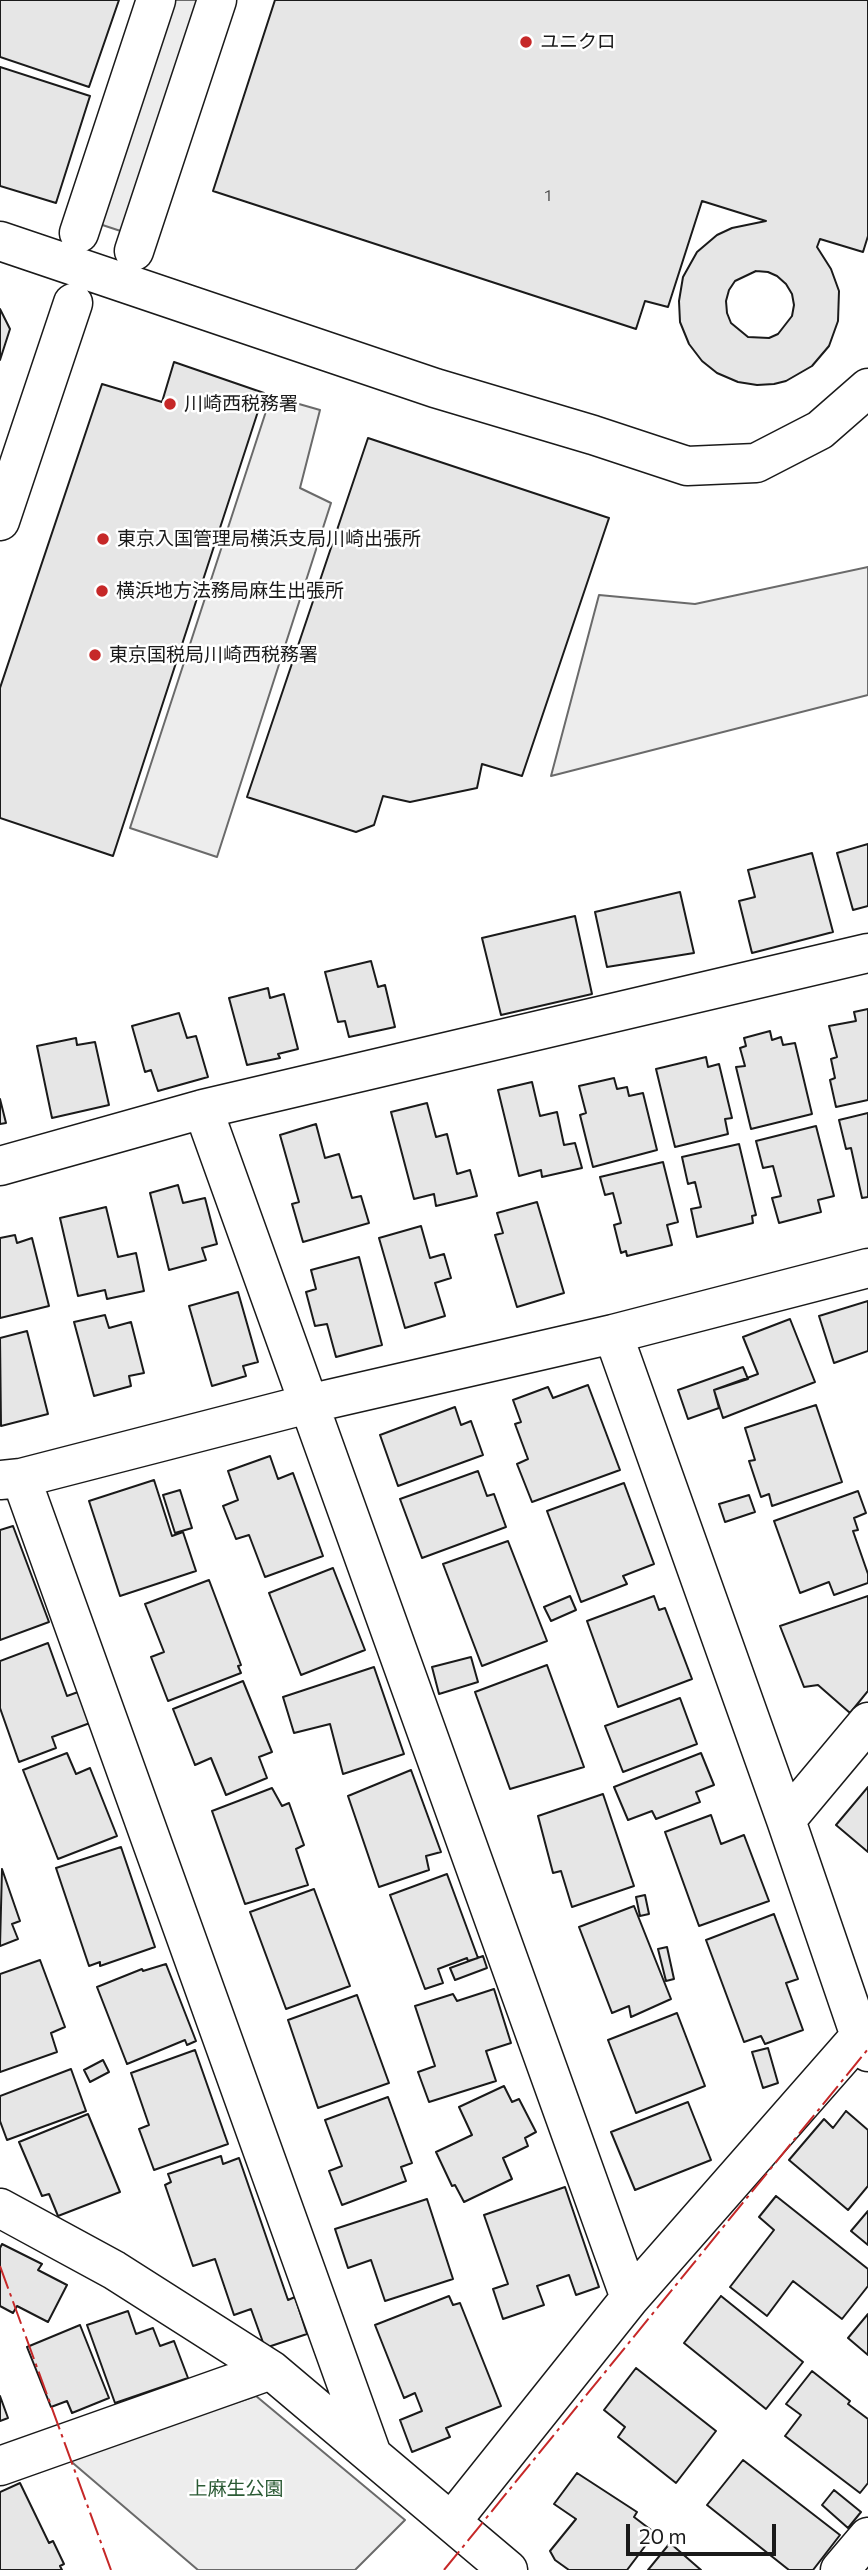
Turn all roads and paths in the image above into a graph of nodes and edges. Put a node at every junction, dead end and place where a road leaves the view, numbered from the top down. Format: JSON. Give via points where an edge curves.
{"nodes":[{"id":1,"x":156,"y":0,"type":"edge"},
{"id":2,"x":217,"y":0,"type":"edge"},
{"id":3,"x":79,"y":233,"type":"dead end"},
{"id":4,"x":0,"y":241,"type":"edge"},
{"id":5,"x":134,"y":251,"type":"dead end"},
{"id":6,"x":73,"y":303,"type":"dead end"},
{"id":7,"x":868,"y":388,"type":"edge"},
{"id":8,"x":0,"y":522,"type":"edge"},
{"id":9,"x":868,"y":953,"type":"edge"},
{"id":10,"x":203,"y":1109,"type":"junction"},
{"id":11,"x":0,"y":1166,"type":"edge"},
{"id":12,"x":868,"y":1268,"type":"edge"},
{"id":13,"x":613,"y":1334,"type":"junction"},
{"id":14,"x":308,"y":1404,"type":"junction"},
{"id":15,"x":11,"y":1479,"type":"edge"},
{"id":16,"x":868,"y":1721,"type":"edge"},
{"id":17,"x":786,"y":1820,"type":"junction"},
{"id":18,"x":864,"y":2044,"type":"edge"},
{"id":19,"x":0,"y":2208,"type":"edge"},
{"id":20,"x":631,"y":2298,"type":"junction"},
{"id":21,"x":271,"y":2370,"type":"junction"},
{"id":22,"x":372,"y":2455,"type":"junction"},
{"id":23,"x":0,"y":2466,"type":"edge"},
{"id":24,"x":451,"y":2522,"type":"junction"},
{"id":25,"x":868,"y":2537,"type":"edge"},
{"id":26,"x":508,"y":2570,"type":"edge"},
{"id":27,"x":840,"y":2570,"type":"edge"}],
"edges":[{"from":1,"to":3,"type":"street"},
{"from":2,"to":5,"type":"street"},
{"from":4,"to":7,"type":"street","via":[[435,388],[687,466],[756,463],[820,430]]},
{"from":6,"to":8,"type":"street"},
{"from":9,"to":10,"type":"street"},
{"from":10,"to":11,"type":"street"},
{"from":10,"to":14,"type":"street"},
{"from":12,"to":13,"type":"street"},
{"from":13,"to":14,"type":"street"},
{"from":13,"to":17,"type":"street"},
{"from":14,"to":15,"type":"street"},
{"from":14,"to":20,"type":"street"},
{"from":15,"to":22,"type":"street"},
{"from":16,"to":17,"type":"street"},
{"from":17,"to":18,"type":"street"},
{"from":18,"to":20,"type":"street"},
{"from":19,"to":21,"type":"street","via":[[114,2270]]},
{"from":20,"to":24,"type":"street"},
{"from":21,"to":22,"type":"street"},
{"from":21,"to":23,"type":"street"},
{"from":22,"to":24,"type":"street"},
{"from":24,"to":26,"type":"street"},
{"from":25,"to":27,"type":"street"}]}
